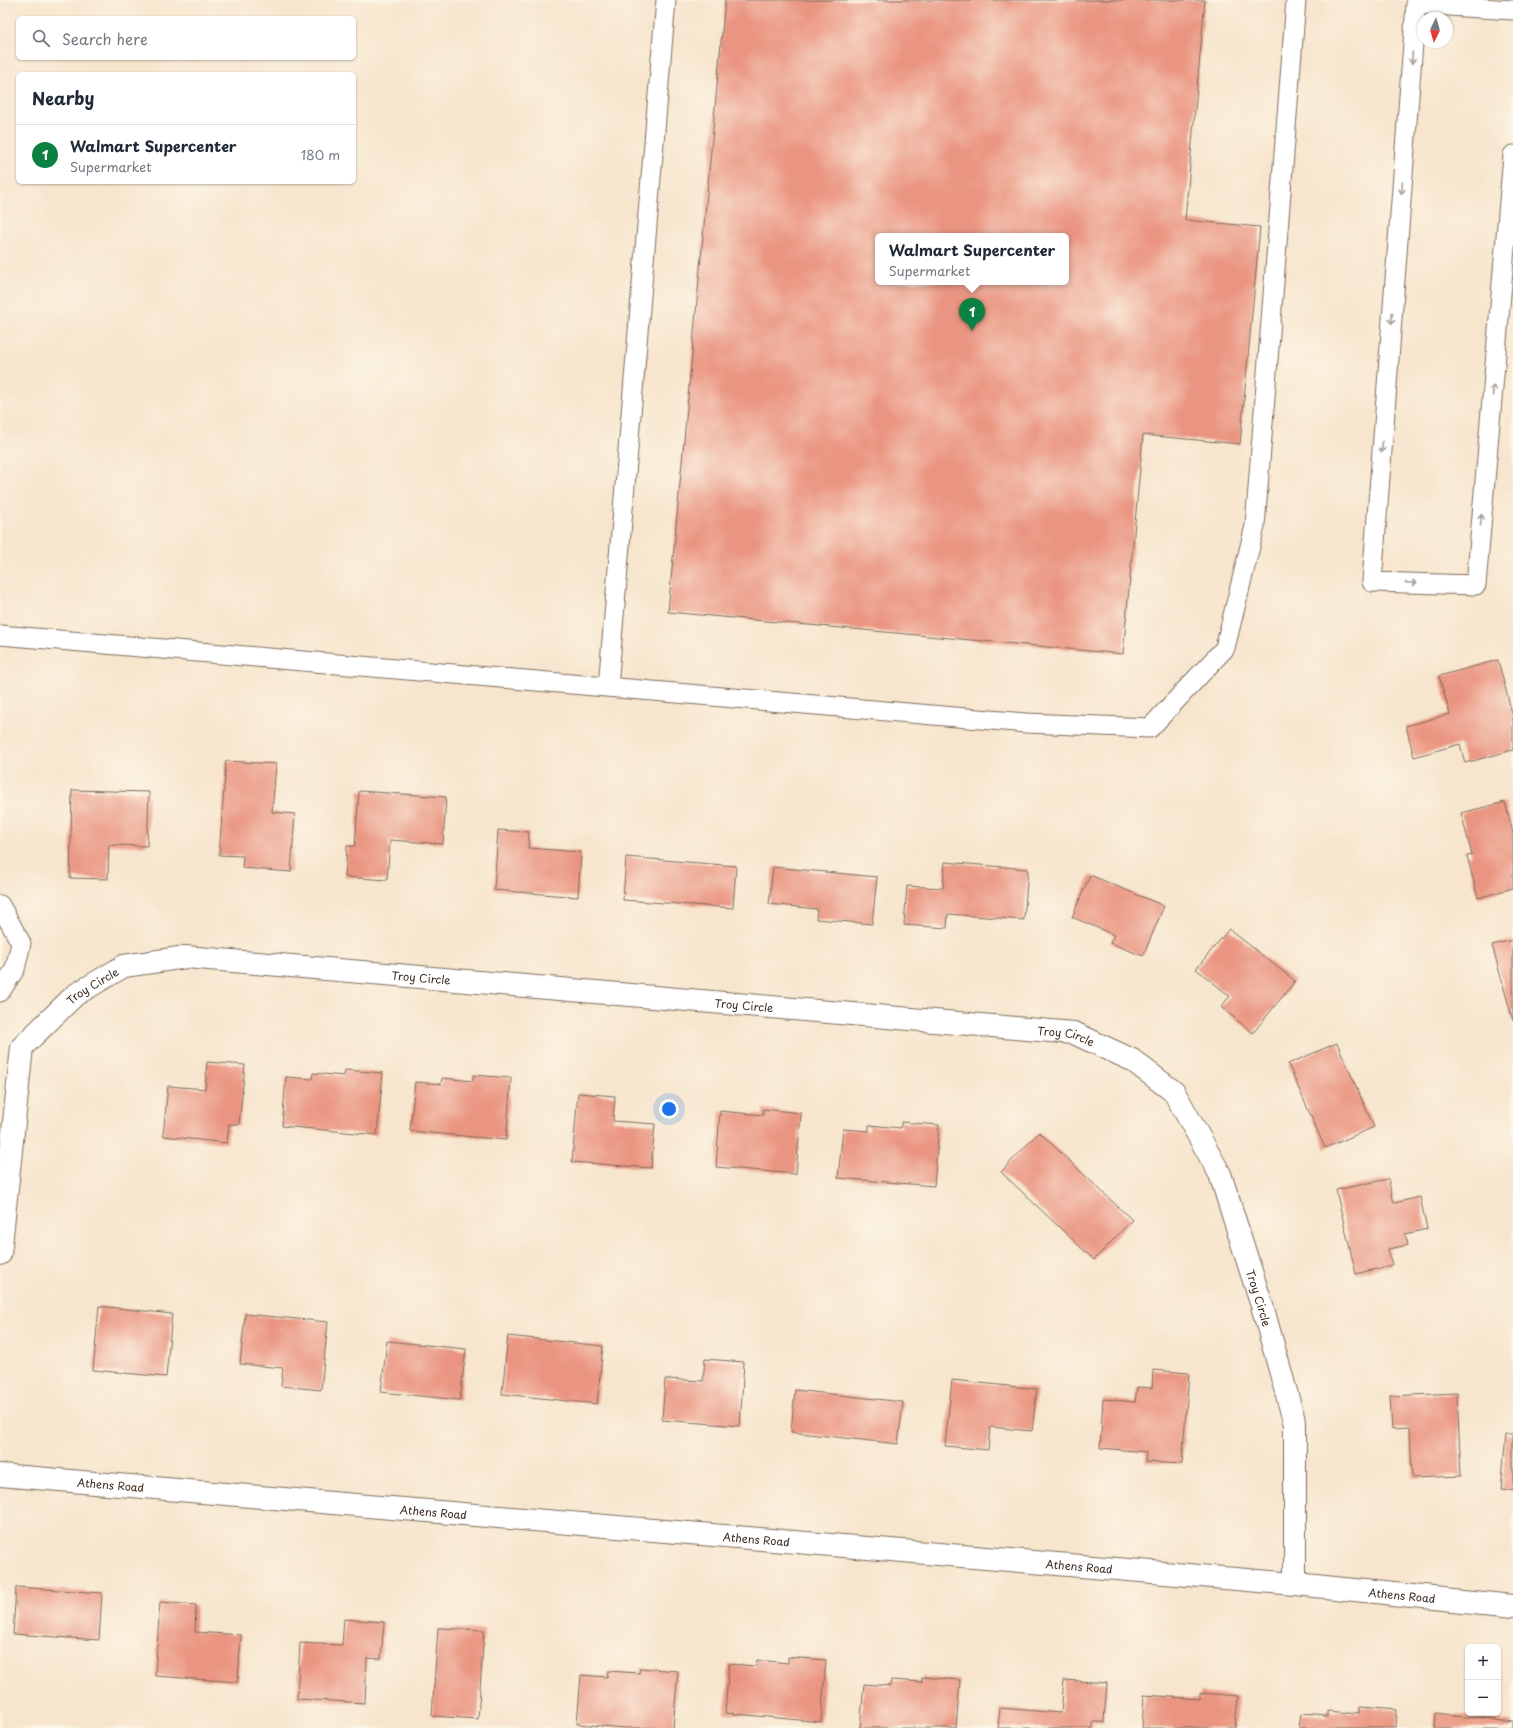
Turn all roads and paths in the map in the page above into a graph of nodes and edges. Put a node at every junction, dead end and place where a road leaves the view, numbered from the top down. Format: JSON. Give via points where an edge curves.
{"nodes":[{"id":1,"x":666,"y":0,"type":"edge"},
{"id":2,"x":1296,"y":0,"type":"edge"},
{"id":3,"x":1513,"y":10,"type":"edge"},
{"id":4,"x":1513,"y":155,"type":"edge"},
{"id":5,"x":0,"y":634,"type":"edge"},
{"id":6,"x":608,"y":687,"type":"junction"},
{"id":7,"x":0,"y":905,"type":"edge"},
{"id":8,"x":0,"y":992,"type":"edge"},
{"id":9,"x":0,"y":1254,"type":"edge"},
{"id":10,"x":0,"y":1475,"type":"edge"},
{"id":11,"x":1295,"y":1584,"type":"junction"},
{"id":12,"x":1513,"y":1606,"type":"edge"}],
"edges":[{"from":1,"to":6,"type":"lane"},
{"from":2,"to":6,"type":"lane","via":[[1255,526],[1225,648],[1150,728],[1026,723]]},
{"from":3,"to":4,"type":"lane","one_way":true,"via":[[1416,4],[1372,582],[1476,585]]},
{"from":5,"to":6,"type":"lane"},
{"from":7,"to":8,"type":"lane","via":[[21,943],[15,969]]},
{"from":9,"to":11,"type":"street","name":"Troy Circle","via":[[22,1047],[75,995],[124,966],[186,957],[1074,1032],[1132,1060],[1174,1092],[1220,1174],[1263,1309],[1294,1424]]},
{"from":10,"to":11,"type":"street","name":"Athens Road"},
{"from":11,"to":12,"type":"street","name":"Athens Road"}]}
